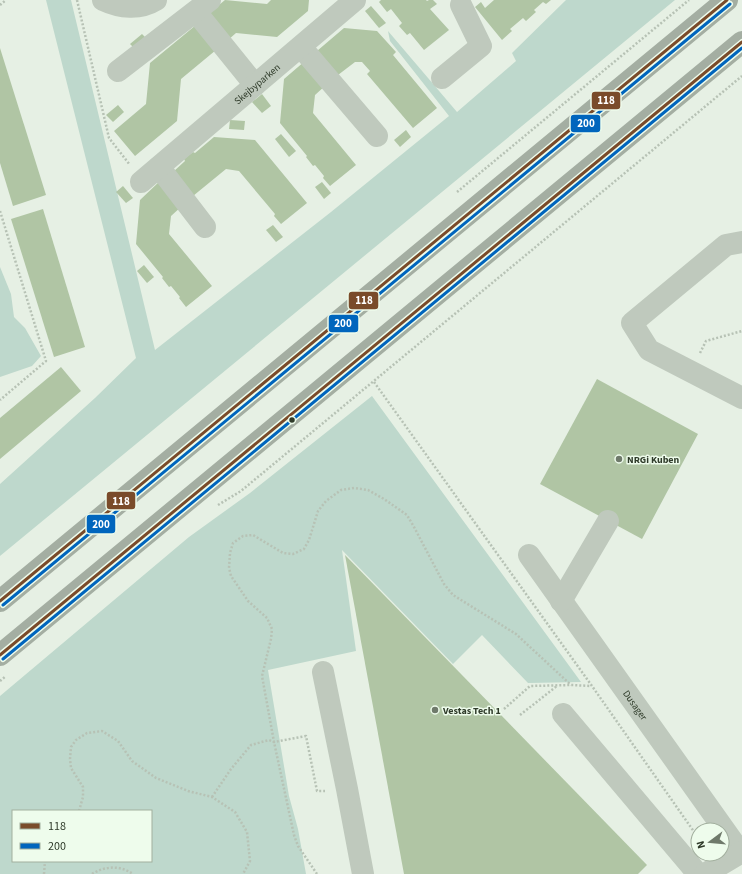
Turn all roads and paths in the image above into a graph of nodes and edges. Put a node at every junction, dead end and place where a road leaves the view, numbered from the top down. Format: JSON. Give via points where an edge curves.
{"nodes":[{"id":1,"x":6,"y":0,"type":"edge"},
{"id":2,"x":78,"y":0,"type":"edge"},
{"id":3,"x":104,"y":0,"type":"edge"},
{"id":4,"x":156,"y":0,"type":"edge"},
{"id":5,"x":355,"y":0,"type":"edge"},
{"id":6,"x":689,"y":0,"type":"edge"},
{"id":7,"x":727,"y":0,"type":"edge"},
{"id":8,"x":461,"y":2,"type":"edge"},
{"id":9,"x":0,"y":5,"type":"edge"},
{"id":10,"x":203,"y":6,"type":"edge"},
{"id":11,"x":742,"y":42,"type":"edge"},
{"id":12,"x":302,"y":47,"type":"junction"},
{"id":13,"x":118,"y":71,"type":"dead end"},
{"id":14,"x":742,"y":76,"type":"edge"},
{"id":15,"x":442,"y":78,"type":"dead end"},
{"id":16,"x":255,"y":85,"type":"junction"},
{"id":17,"x":377,"y":136,"type":"dead end"},
{"id":18,"x":148,"y":176,"type":"junction"},
{"id":19,"x":456,"y":193,"type":"dead end"},
{"id":20,"x":0,"y":211,"type":"edge"},
{"id":21,"x":205,"y":227,"type":"dead end"},
{"id":22,"x":742,"y":242,"type":"edge"},
{"id":23,"x":742,"y":331,"type":"edge"},
{"id":24,"x":691,"y":372,"type":"junction"},
{"id":25,"x":374,"y":382,"type":"junction"},
{"id":26,"x":742,"y":398,"type":"edge"},
{"id":27,"x":0,"y":400,"type":"edge"},
{"id":28,"x":215,"y":507,"type":"dead end"},
{"id":29,"x":608,"y":521,"type":"dead end"},
{"id":30,"x":529,"y":555,"type":"dead end"},
{"id":31,"x":0,"y":601,"type":"edge"},
{"id":32,"x":561,"y":601,"type":"junction"},
{"id":33,"x":6,"y":663,"type":"edge"},
{"id":34,"x":323,"y":672,"type":"dead end"},
{"id":35,"x":0,"y":681,"type":"edge"},
{"id":36,"x":558,"y":685,"type":"junction"},
{"id":37,"x":571,"y":685,"type":"junction"},
{"id":38,"x":592,"y":686,"type":"junction"},
{"id":39,"x":504,"y":708,"type":"dead end"},
{"id":40,"x":563,"y":714,"type":"dead end"},
{"id":41,"x":520,"y":715,"type":"dead end"},
{"id":42,"x":274,"y":742,"type":"junction"},
{"id":43,"x":313,"y":774,"type":"dead end"},
{"id":44,"x":212,"y":797,"type":"junction"},
{"id":45,"x":79,"y":810,"type":"edge"},
{"id":46,"x":690,"y":827,"type":"edge"},
{"id":47,"x":741,"y":852,"type":"edge"},
{"id":48,"x":45,"y":862,"type":"edge"},
{"id":49,"x":44,"y":874,"type":"edge"},
{"id":50,"x":92,"y":874,"type":"edge"},
{"id":51,"x":133,"y":874,"type":"edge"},
{"id":52,"x":243,"y":874,"type":"edge"},
{"id":53,"x":317,"y":874,"type":"edge"},
{"id":54,"x":363,"y":874,"type":"edge"},
{"id":55,"x":698,"y":874,"type":"edge"},
{"id":56,"x":705,"y":874,"type":"edge"}],
"edges":[{"from":1,"to":9,"type":"path"},
{"from":2,"to":18,"type":"path","via":[[109,138]]},
{"from":3,"to":4,"type":"street","via":[[113,5],[132,7],[147,5]]},
{"from":5,"to":12,"type":"street","name":"Skejbyparken"},
{"from":6,"to":19,"type":"path"},
{"from":7,"to":31,"type":"main road"},
{"from":8,"to":15,"type":"street","via":[[481,46]]},
{"from":10,"to":13,"type":"street"},
{"from":10,"to":16,"type":"street"},
{"from":11,"to":33,"type":"main road"},
{"from":12,"to":16,"type":"street","name":"Skejbyparken"},
{"from":12,"to":17,"type":"street"},
{"from":14,"to":25,"type":"path"},
{"from":16,"to":18,"type":"street","name":"Skejbyparken"},
{"from":18,"to":21,"type":"street"},
{"from":20,"to":27,"type":"path","via":[[46,361]]},
{"from":22,"to":24,"type":"street","via":[[726,245],[632,323],[649,350]]},
{"from":23,"to":24,"type":"path","via":[[706,340]]},
{"from":24,"to":26,"type":"street"},
{"from":25,"to":28,"type":"path","via":[[241,491]]},
{"from":25,"to":38,"type":"path"},
{"from":29,"to":32,"type":"street"},
{"from":30,"to":32,"type":"street","name":"Dusager"},
{"from":32,"to":47,"type":"street","name":"Dusager"},
{"from":33,"to":35,"type":"path"},
{"from":34,"to":54,"type":"street"},
{"from":36,"to":37,"type":"path"},
{"from":36,"to":39,"type":"path","via":[[530,686]]},
{"from":36,"to":41,"type":"path"},
{"from":37,"to":38,"type":"path"},
{"from":37,"to":42,"type":"path","via":[[516,634],[452,595],[407,515],[368,490],[341,490],[326,500],[318,510],[304,549],[293,554],[283,553],[253,535],[243,536],[233,543],[230,553],[231,576],[248,601],[267,618],[272,629],[262,676]]},
{"from":38,"to":46,"type":"path"},
{"from":40,"to":55,"type":"street"},
{"from":42,"to":43,"type":"path","via":[[306,736]]},
{"from":42,"to":44,"type":"path","via":[[268,740],[251,745]]},
{"from":42,"to":53,"type":"path","via":[[294,835],[298,846]]},
{"from":44,"to":45,"type":"path","via":[[188,791],[156,778],[132,761],[118,741],[102,732],[87,733],[76,740],[70,759],[71,768],[83,787]]},
{"from":44,"to":52,"type":"path","via":[[235,812],[247,832],[250,861]]},
{"from":47,"to":56,"type":"street"},
{"from":48,"to":49,"type":"path"},
{"from":50,"to":51,"type":"path","via":[[101,869],[115,867]]}]}
